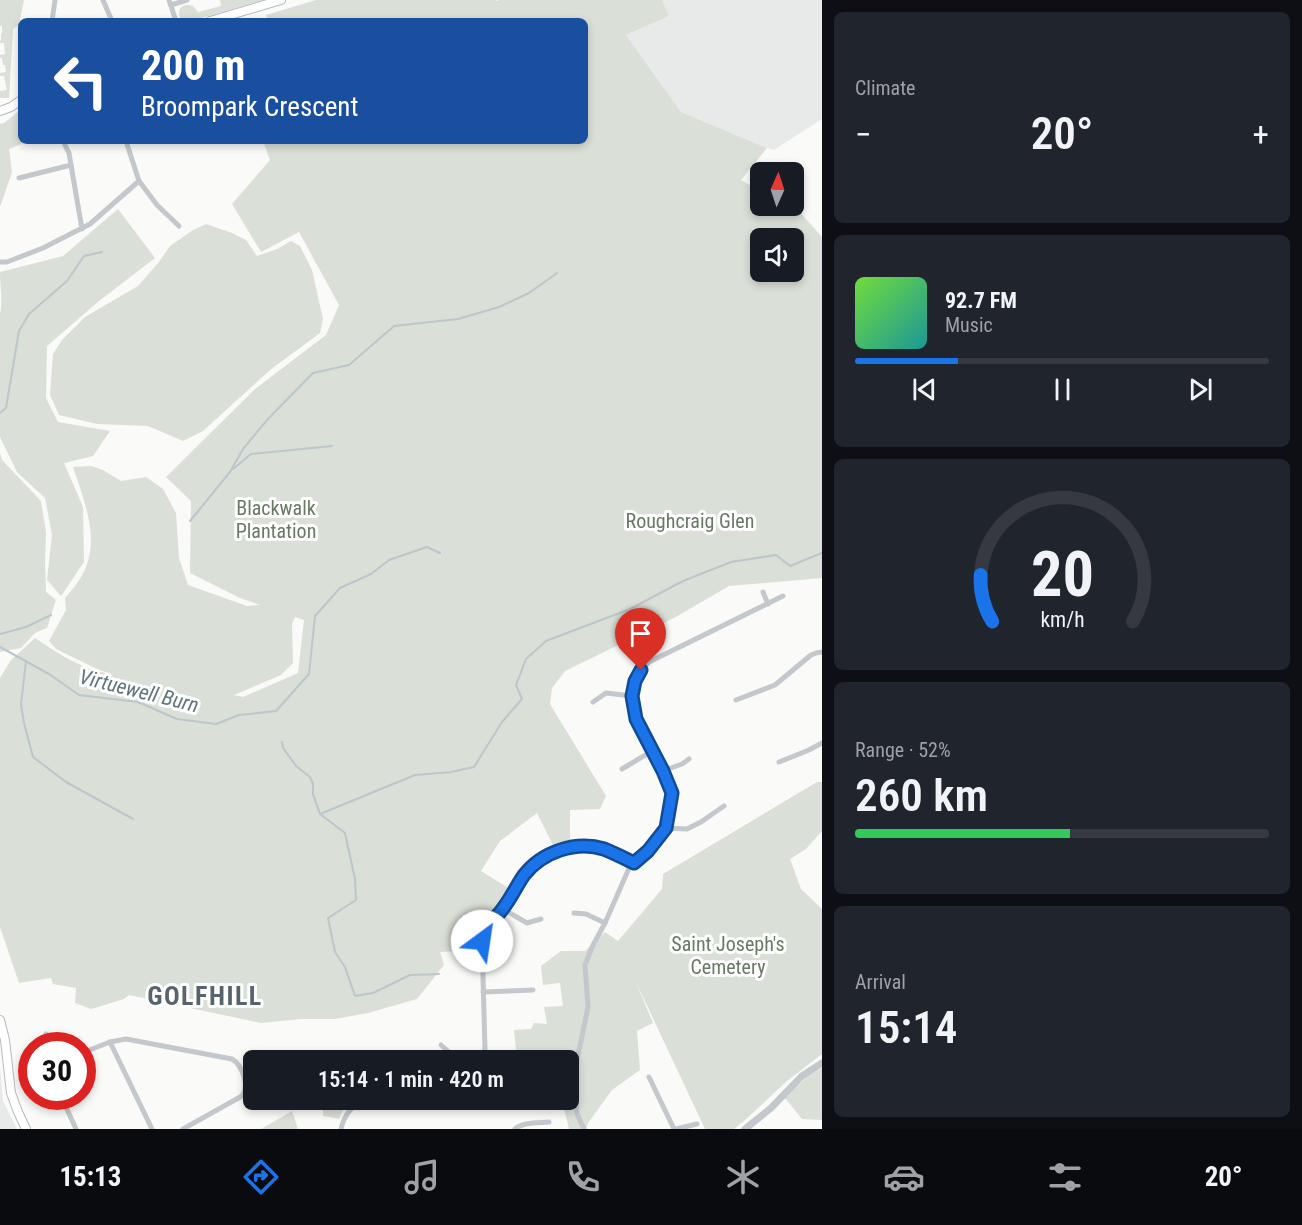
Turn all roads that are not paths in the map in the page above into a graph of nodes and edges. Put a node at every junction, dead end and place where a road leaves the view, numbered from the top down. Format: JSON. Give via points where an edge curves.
{"nodes":[{"id":1,"x":56,"y":0,"type":"edge"},
{"id":2,"x":103,"y":0,"type":"edge"},
{"id":3,"x":188,"y":0,"type":"edge"},
{"id":4,"x":281,"y":0,"type":"edge"},
{"id":5,"x":170,"y":3,"type":"edge"},
{"id":6,"x":53,"y":18,"type":"edge"},
{"id":7,"x":111,"y":18,"type":"edge"},
{"id":8,"x":175,"y":18,"type":"edge"},
{"id":9,"x":220,"y":18,"type":"edge"},
{"id":10,"x":18,"y":102,"type":"edge"},
{"id":11,"x":0,"y":111,"type":"edge"},
{"id":12,"x":64,"y":144,"type":"edge"},
{"id":13,"x":127,"y":144,"type":"edge"},
{"id":14,"x":71,"y":165,"type":"junction"},
{"id":15,"x":19,"y":178,"type":"dead end"},
{"id":16,"x":140,"y":181,"type":"junction"},
{"id":17,"x":179,"y":226,"type":"dead end"},
{"id":18,"x":81,"y":229,"type":"junction"},
{"id":19,"x":0,"y":262,"type":"edge"},
{"id":20,"x":763,"y":592,"type":"dead end"},
{"id":21,"x":783,"y":596,"type":"dead end"},
{"id":22,"x":768,"y":604,"type":"junction"},
{"id":23,"x":822,"y":652,"type":"edge"},
{"id":24,"x":632,"y":696,"type":"junction"},
{"id":25,"x":736,"y":700,"type":"dead end"},
{"id":26,"x":593,"y":702,"type":"dead end"},
{"id":27,"x":822,"y":743,"type":"edge"},
{"id":28,"x":652,"y":751,"type":"junction"},
{"id":29,"x":689,"y":759,"type":"dead end"},
{"id":30,"x":779,"y":762,"type":"dead end"},
{"id":31,"x":622,"y":769,"type":"dead end"},
{"id":32,"x":663,"y":771,"type":"junction"},
{"id":33,"x":724,"y":806,"type":"dead end"},
{"id":34,"x":666,"y":828,"type":"junction"},
{"id":35,"x":634,"y":863,"type":"junction"},
{"id":36,"x":503,"y":909,"type":"junction"},
{"id":37,"x":574,"y":913,"type":"dead end"},
{"id":38,"x":541,"y":920,"type":"dead end"},
{"id":39,"x":605,"y":923,"type":"junction"},
{"id":40,"x":533,"y":990,"type":"dead end"},
{"id":41,"x":483,"y":992,"type":"junction"},
{"id":42,"x":0,"y":1020,"type":"edge"},
{"id":43,"x":110,"y":1042,"type":"junction"},
{"id":44,"x":441,"y":1045,"type":"dead end"},
{"id":45,"x":96,"y":1048,"type":"edge"},
{"id":46,"x":447,"y":1050,"type":"edge"},
{"id":47,"x":485,"y":1050,"type":"edge"},
{"id":48,"x":822,"y":1063,"type":"edge"},
{"id":49,"x":649,"y":1077,"type":"dead end"},
{"id":50,"x":67,"y":1110,"type":"edge"},
{"id":51,"x":350,"y":1110,"type":"edge"},
{"id":52,"x":549,"y":1122,"type":"dead end"},
{"id":53,"x":697,"y":1124,"type":"dead end"},
{"id":54,"x":535,"y":1126,"type":"edge"},
{"id":55,"x":26,"y":1129,"type":"edge"},
{"id":56,"x":76,"y":1129,"type":"edge"},
{"id":57,"x":152,"y":1129,"type":"edge"},
{"id":58,"x":183,"y":1129,"type":"edge"},
{"id":59,"x":341,"y":1129,"type":"edge"},
{"id":60,"x":515,"y":1129,"type":"edge"},
{"id":61,"x":584,"y":1129,"type":"edge"},
{"id":62,"x":675,"y":1129,"type":"edge"},
{"id":63,"x":745,"y":1129,"type":"edge"}],
"edges":[{"from":1,"to":6,"type":"street"},
{"from":2,"to":7,"type":"street"},
{"from":3,"to":5,"type":"street"},
{"from":4,"to":9,"type":"main road"},
{"from":5,"to":8,"type":"street"},
{"from":10,"to":11,"type":"main road"},
{"from":12,"to":14,"type":"street"},
{"from":13,"to":16,"type":"street"},
{"from":14,"to":15,"type":"street"},
{"from":14,"to":18,"type":"street"},
{"from":16,"to":17,"type":"street"},
{"from":16,"to":18,"type":"street"},
{"from":18,"to":19,"type":"street","via":[[43,248]]},
{"from":20,"to":22,"type":"street"},
{"from":21,"to":22,"type":"street"},
{"from":22,"to":24,"type":"street","via":[[649,662],[635,681]]},
{"from":23,"to":25,"type":"street","via":[[811,655],[776,685]]},
{"from":24,"to":26,"type":"street","via":[[606,693]]},
{"from":24,"to":28,"type":"street","via":[[636,719]]},
{"from":27,"to":30,"type":"street"},
{"from":28,"to":31,"type":"street"},
{"from":28,"to":32,"type":"street"},
{"from":29,"to":32,"type":"street"},
{"from":32,"to":34,"type":"street","via":[[672,793]]},
{"from":33,"to":34,"type":"street","via":[[687,829]]},
{"from":34,"to":35,"type":"street"},
{"from":35,"to":36,"type":"street","via":[[602,849],[583,846],[551,853],[525,874]]},
{"from":35,"to":39,"type":"street"},
{"from":36,"to":38,"type":"street","via":[[527,923]]},
{"from":36,"to":41,"type":"street","via":[[487,926],[482,941]]},
{"from":37,"to":39,"type":"street"},
{"from":39,"to":61,"type":"street","via":[[585,965],[588,1007],[576,1065],[575,1096]]},
{"from":40,"to":41,"type":"street"},
{"from":41,"to":47,"type":"street"},
{"from":42,"to":55,"type":"main road","via":[[11,1093]]},
{"from":43,"to":45,"type":"street"},
{"from":43,"to":57,"type":"street"},
{"from":43,"to":58,"type":"street","via":[[126,1039],[237,1062],[246,1086],[242,1096]]},
{"from":44,"to":46,"type":"street"},
{"from":48,"to":63,"type":"street","via":[[802,1076]]},
{"from":49,"to":62,"type":"street"},
{"from":50,"to":56,"type":"street"},
{"from":51,"to":59,"type":"street"},
{"from":52,"to":54,"type":"street"},
{"from":53,"to":62,"type":"street"},
{"from":54,"to":60,"type":"street"}]}
